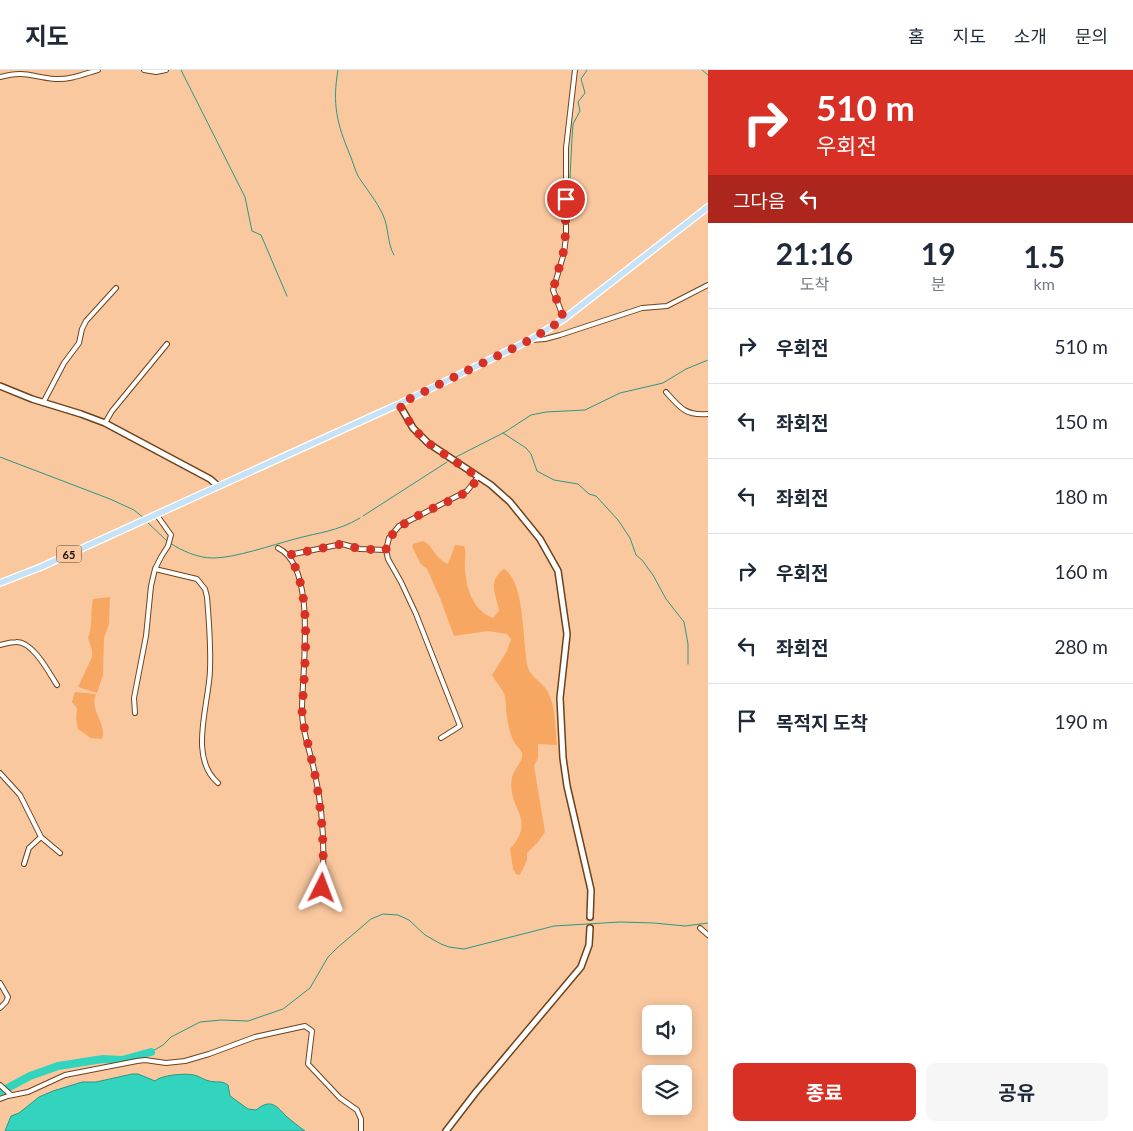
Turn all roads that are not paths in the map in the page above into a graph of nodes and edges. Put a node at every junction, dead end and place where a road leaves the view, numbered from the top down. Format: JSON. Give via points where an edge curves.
{"nodes":[{"id":1,"x":98,"y":70,"type":"edge"},
{"id":2,"x":144,"y":70,"type":"edge"},
{"id":3,"x":166,"y":70,"type":"edge"},
{"id":4,"x":575,"y":70,"type":"edge"},
{"id":5,"x":0,"y":77,"type":"edge"},
{"id":6,"x":708,"y":207,"type":"edge"},
{"id":7,"x":708,"y":285,"type":"edge"},
{"id":8,"x":116,"y":288,"type":"dead end"},
{"id":9,"x":564,"y":319,"type":"junction"},
{"id":10,"x":530,"y":340,"type":"junction"},
{"id":11,"x":167,"y":344,"type":"dead end"},
{"id":12,"x":0,"y":386,"type":"edge"},
{"id":13,"x":666,"y":392,"type":"dead end"},
{"id":14,"x":43,"y":403,"type":"junction"},
{"id":15,"x":399,"y":404,"type":"junction"},
{"id":16,"x":708,"y":414,"type":"edge"},
{"id":17,"x":105,"y":423,"type":"junction"},
{"id":18,"x":478,"y":477,"type":"junction"},
{"id":19,"x":218,"y":486,"type":"junction"},
{"id":20,"x":154,"y":515,"type":"junction"},
{"id":21,"x":278,"y":548,"type":"dead end"},
{"id":22,"x":386,"y":550,"type":"junction"},
{"id":23,"x":289,"y":555,"type":"junction"},
{"id":24,"x":155,"y":569,"type":"junction"},
{"id":25,"x":0,"y":583,"type":"edge"},
{"id":26,"x":0,"y":645,"type":"edge"},
{"id":27,"x":57,"y":686,"type":"dead end"},
{"id":28,"x":135,"y":713,"type":"dead end"},
{"id":29,"x":441,"y":738,"type":"dead end"},
{"id":30,"x":0,"y":773,"type":"edge"},
{"id":31,"x":218,"y":783,"type":"dead end"},
{"id":32,"x":41,"y":837,"type":"junction"},
{"id":33,"x":60,"y":853,"type":"dead end"},
{"id":34,"x":24,"y":864,"type":"dead end"},
{"id":35,"x":322,"y":888,"type":"dead end"},
{"id":36,"x":590,"y":917,"type":"dead end"},
{"id":37,"x":590,"y":928,"type":"dead end"},
{"id":38,"x":700,"y":928,"type":"dead end"},
{"id":39,"x":708,"y":935,"type":"edge"},
{"id":40,"x":0,"y":983,"type":"edge"},
{"id":41,"x":0,"y":1008,"type":"edge"},
{"id":42,"x":0,"y":1085,"type":"edge"},
{"id":43,"x":12,"y":1096,"type":"junction"},
{"id":44,"x":0,"y":1100,"type":"edge"},
{"id":45,"x":361,"y":1131,"type":"edge"},
{"id":46,"x":446,"y":1131,"type":"edge"}],
"edges":[{"from":1,"to":5,"type":"street","via":[[61,79],[23,72]]},
{"from":2,"to":3,"type":"street"},
{"from":4,"to":9,"type":"street","via":[[566,148],[566,237],[553,290]]},
{"from":6,"to":9,"type":"main road","number":"65"},
{"from":7,"to":10,"type":"street","via":[[667,306],[642,308],[560,335]]},
{"from":8,"to":14,"type":"street","via":[[86,321],[79,343],[64,363]]},
{"from":9,"to":10,"type":"main road","number":"65"},
{"from":10,"to":15,"type":"main road","number":"65"},
{"from":11,"to":17,"type":"street"},
{"from":12,"to":14,"type":"main road"},
{"from":13,"to":16,"type":"street","via":[[688,413]]},
{"from":14,"to":17,"type":"main road"},
{"from":15,"to":18,"type":"main road","via":[[424,440]]},
{"from":15,"to":19,"type":"main road","number":"65"},
{"from":17,"to":19,"type":"main road"},
{"from":18,"to":22,"type":"street","via":[[467,492],[399,526],[389,538]]},
{"from":18,"to":36,"type":"main road","via":[[500,493],[526,521],[546,548],[559,574],[567,634],[560,698],[563,758],[591,890]]},
{"from":19,"to":20,"type":"main road","number":"65"},
{"from":20,"to":24,"type":"street","via":[[170,532],[168,546]]},
{"from":20,"to":25,"type":"main road","number":"65"},
{"from":21,"to":23,"type":"street"},
{"from":22,"to":23,"type":"street","via":[[360,549],[342,544]]},
{"from":22,"to":29,"type":"street","via":[[416,614],[460,726]]},
{"from":23,"to":35,"type":"street","via":[[305,610],[302,714],[322,818]]},
{"from":24,"to":28,"type":"street","via":[[134,698]]},
{"from":24,"to":31,"type":"street","via":[[197,579],[205,589],[210,671],[203,756],[208,772]]},
{"from":26,"to":27,"type":"street","via":[[17,642],[28,646],[42,661]]},
{"from":30,"to":32,"type":"street","via":[[20,795]]},
{"from":32,"to":33,"type":"street"},
{"from":32,"to":34,"type":"street","via":[[29,848]]},
{"from":37,"to":46,"type":"main road","via":[[589,946],[581,967]]},
{"from":38,"to":39,"type":"street"},
{"from":40,"to":41,"type":"street","via":[[8,997]]},
{"from":42,"to":43,"type":"street"},
{"from":43,"to":44,"type":"street"},
{"from":43,"to":45,"type":"street","via":[[65,1075],[145,1060],[186,1061],[255,1037],[305,1026],[312,1031],[308,1064],[340,1098],[357,1110]]}]}
